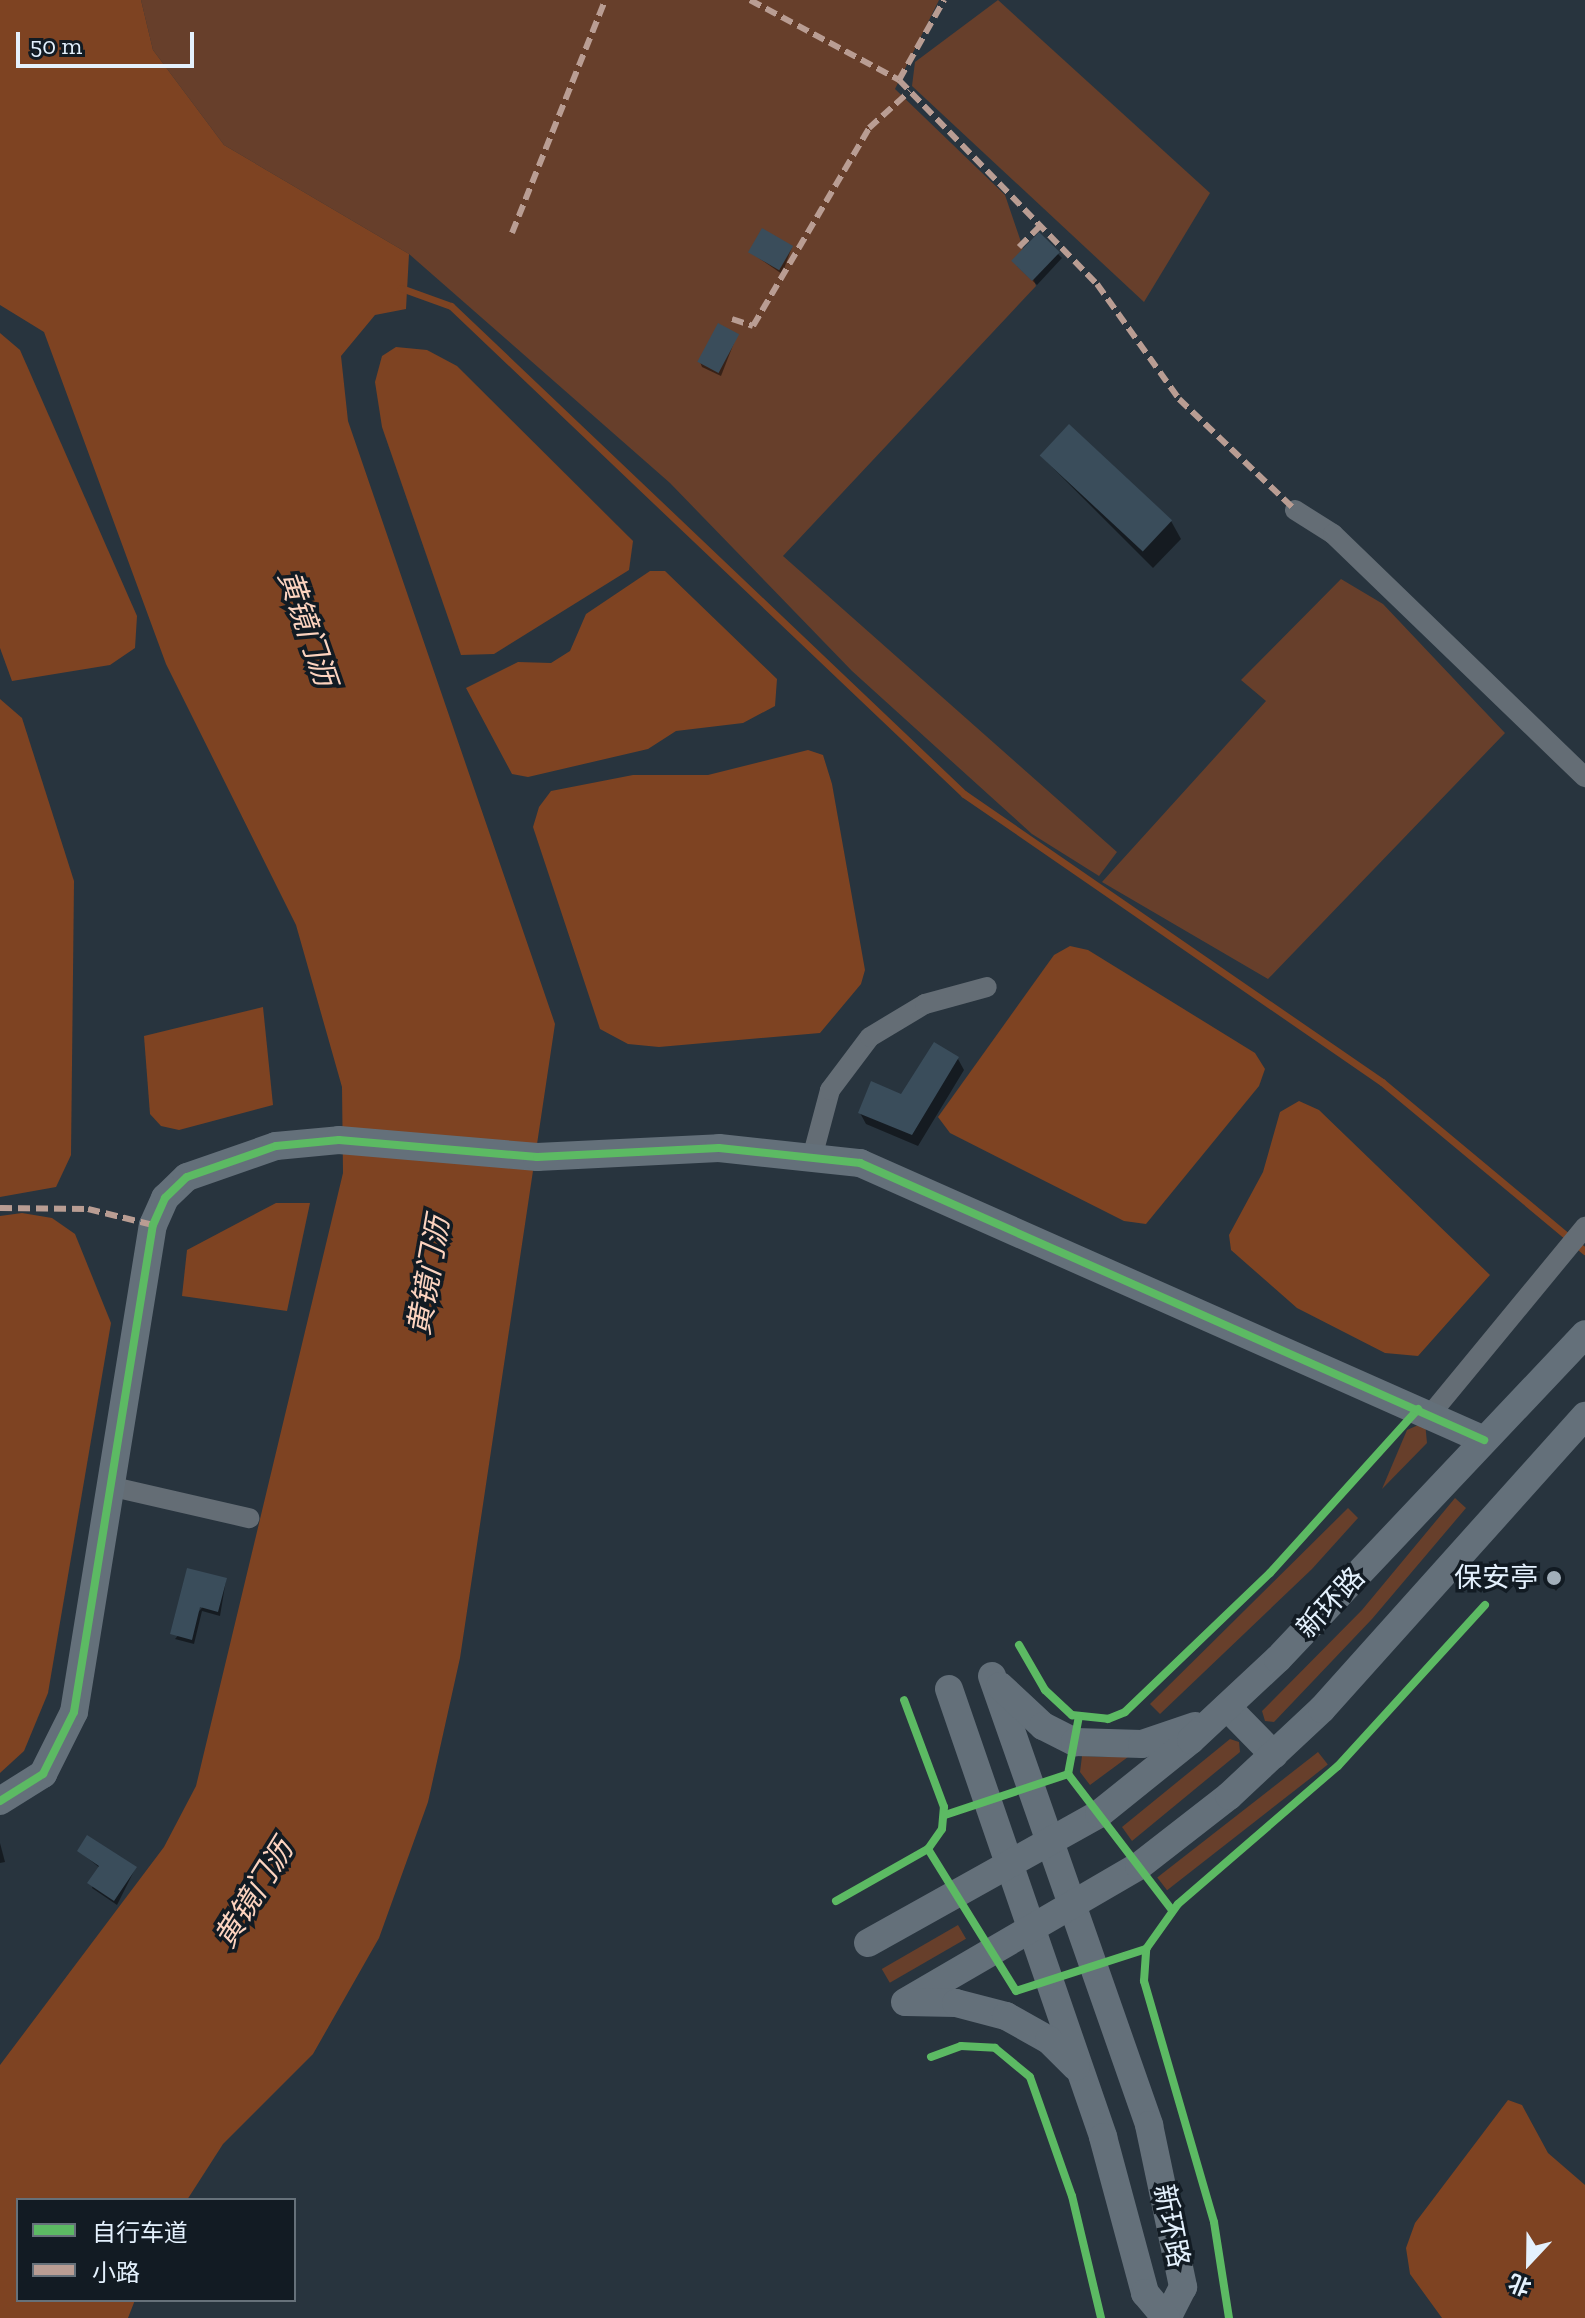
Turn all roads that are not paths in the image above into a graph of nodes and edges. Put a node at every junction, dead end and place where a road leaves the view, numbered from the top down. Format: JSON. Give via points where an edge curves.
{"nodes":[{"id":1,"x":1295,"y":510,"type":"dead end"},
{"id":2,"x":1585,"y":777,"type":"edge"},
{"id":3,"x":987,"y":987,"type":"dead end"},
{"id":4,"x":813,"y":1154,"type":"junction"},
{"id":5,"x":1585,"y":1227,"type":"edge"},
{"id":6,"x":1585,"y":1334,"type":"edge"},
{"id":7,"x":1430,"y":1415,"type":"junction"},
{"id":8,"x":1585,"y":1416,"type":"edge"},
{"id":9,"x":1484,"y":1440,"type":"junction"},
{"id":10,"x":109,"y":1486,"type":"junction"},
{"id":11,"x":249,"y":1518,"type":"dead end"},
{"id":12,"x":949,"y":1689,"type":"dead end"},
{"id":13,"x":1227,"y":1707,"type":"junction"},
{"id":14,"x":1274,"y":1755,"type":"junction"},
{"id":15,"x":0,"y":1801,"type":"edge"},
{"id":16,"x":1050,"y":1841,"type":"junction"},
{"id":17,"x":1009,"y":1862,"type":"junction"},
{"id":18,"x":1072,"y":1905,"type":"junction"},
{"id":19,"x":1032,"y":1928,"type":"junction"},
{"id":20,"x":868,"y":1943,"type":"dead end"},
{"id":21,"x":1081,"y":2074,"type":"junction"},
{"id":22,"x":1166,"y":2318,"type":"edge"}],
"edges":[{"from":1,"to":2,"type":"street","via":[[1333,534]]},
{"from":3,"to":4,"type":"street","via":[[925,1004],[870,1037],[830,1090]]},
{"from":4,"to":7,"type":"street","via":[[905,1179]]},
{"from":4,"to":10,"type":"street","via":[[719,1148],[537,1157],[339,1140],[276,1146],[212,1164],[165,1198],[146,1255]]},
{"from":5,"to":7,"type":"street"},
{"from":6,"to":9,"type":"street","name":"新环路"},
{"from":7,"to":9,"type":"street"},
{"from":8,"to":14,"type":"street","via":[[1408,1618]]},
{"from":9,"to":13,"type":"street","name":"新环路"},
{"from":10,"to":11,"type":"street"},
{"from":10,"to":15,"type":"street","via":[[74,1712],[43,1774]]},
{"from":12,"to":17,"type":"street","name":"新环路"},
{"from":13,"to":14,"type":"street"},
{"from":13,"to":16,"type":"street","name":"新环路","via":[[1099,1814]]},
{"from":13,"to":16,"type":"street","name":"新环路","via":[[1169,1737],[1110,1747],[1043,1726],[992,1676]]},
{"from":14,"to":18,"type":"street","via":[[1139,1866]]},
{"from":16,"to":17,"type":"street","name":"新环路"},
{"from":16,"to":18,"type":"street","name":"新环路"},
{"from":17,"to":19,"type":"street","name":"新环路"},
{"from":17,"to":20,"type":"street","name":"新环路"},
{"from":18,"to":19,"type":"street"},
{"from":18,"to":22,"type":"street","name":"新环路","via":[[1169,2206],[1183,2287]]},
{"from":19,"to":21,"type":"street","name":"新环路"},
{"from":19,"to":21,"type":"street","via":[[905,2002],[956,2003],[1006,2016],[1049,2040]]},
{"from":21,"to":22,"type":"street","name":"新环路","via":[[1145,2293]]}]}
